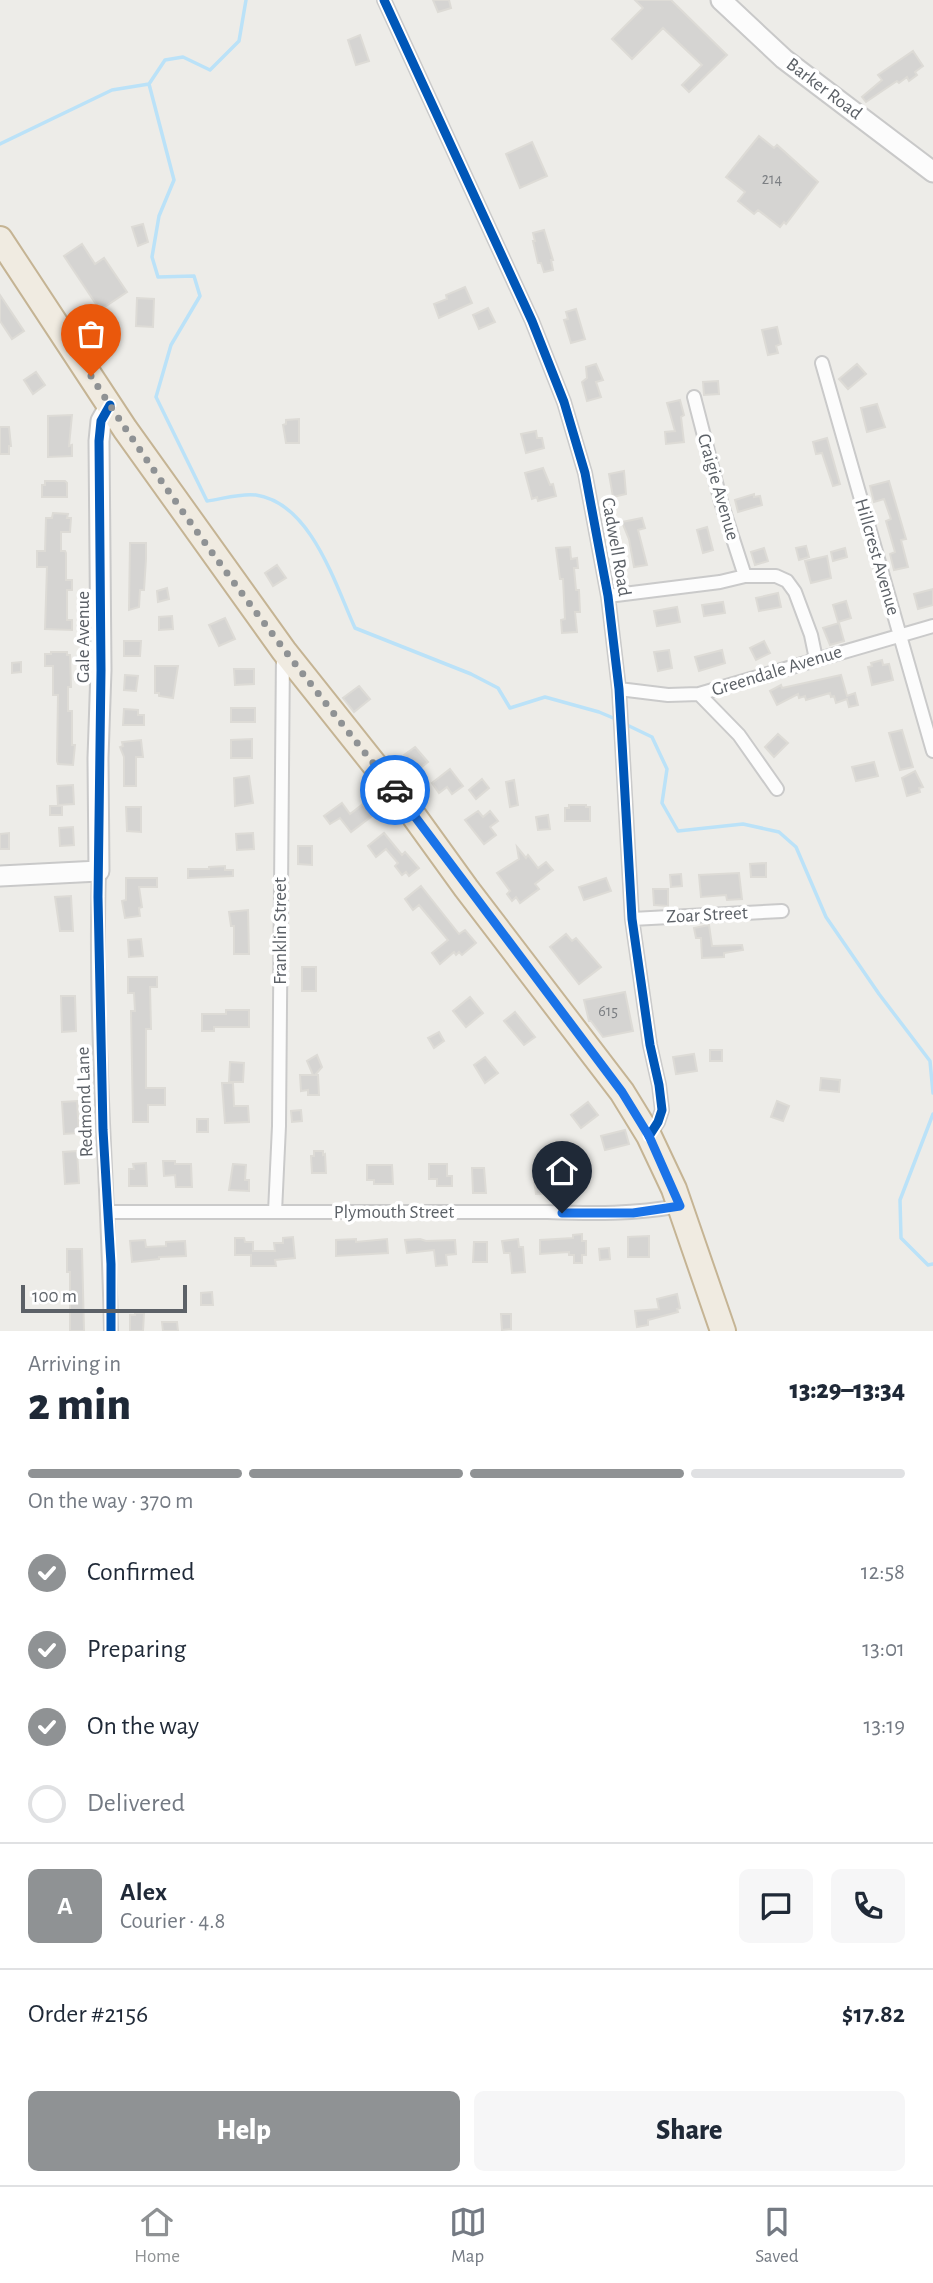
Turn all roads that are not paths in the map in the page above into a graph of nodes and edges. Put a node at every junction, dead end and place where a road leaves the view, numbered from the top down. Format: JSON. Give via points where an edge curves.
{"nodes":[{"id":1,"x":384,"y":0,"type":"edge"},
{"id":2,"x":721,"y":0,"type":"edge"},
{"id":3,"x":933,"y":172,"type":"edge"},
{"id":4,"x":0,"y":239,"type":"edge"},
{"id":5,"x":822,"y":363,"type":"dead end"},
{"id":6,"x":694,"y":397,"type":"dead end"},
{"id":7,"x":110,"y":405,"type":"junction"},
{"id":8,"x":745,"y":576,"type":"junction"},
{"id":9,"x":608,"y":596,"type":"junction"},
{"id":10,"x":933,"y":626,"type":"edge"},
{"id":11,"x":899,"y":635,"type":"junction"},
{"id":12,"x":284,"y":651,"type":"junction"},
{"id":13,"x":816,"y":659,"type":"junction"},
{"id":14,"x":619,"y":689,"type":"junction"},
{"id":15,"x":699,"y":694,"type":"junction"},
{"id":16,"x":930,"y":729,"type":"edge"},
{"id":17,"x":933,"y":751,"type":"edge"},
{"id":18,"x":776,"y":789,"type":"dead end"},
{"id":19,"x":99,"y":871,"type":"junction"},
{"id":20,"x":0,"y":876,"type":"edge"},
{"id":21,"x":782,"y":911,"type":"dead end"},
{"id":22,"x":632,"y":919,"type":"junction"},
{"id":23,"x":649,"y":1136,"type":"junction"},
{"id":24,"x":680,"y":1206,"type":"junction"},
{"id":25,"x":108,"y":1212,"type":"junction"},
{"id":26,"x":275,"y":1212,"type":"junction"},
{"id":27,"x":111,"y":1331,"type":"edge"},
{"id":28,"x":723,"y":1331,"type":"edge"}],
"edges":[{"from":1,"to":9,"type":"street","name":"Cadwell Road","via":[[551,367],[584,473]]},
{"from":2,"to":3,"type":"street","name":"Barker Road","via":[[784,59]]},
{"from":4,"to":7,"type":"highway"},
{"from":5,"to":11,"type":"street","name":"Hillcrest Avenue"},
{"from":6,"to":8,"type":"street","name":"Craigie Avenue"},
{"from":7,"to":12,"type":"highway"},
{"from":7,"to":19,"type":"street","name":"Gale Avenue","via":[[101,421],[99,441]]},
{"from":8,"to":9,"type":"street"},
{"from":8,"to":13,"type":"street","via":[[776,576],[787,581],[804,615]]},
{"from":9,"to":14,"type":"street","name":"Cadwell Road"},
{"from":10,"to":11,"type":"street","name":"Greendale Avenue"},
{"from":11,"to":13,"type":"street","name":"Greendale Avenue"},
{"from":11,"to":16,"type":"street","name":"Hillcrest Avenue"},
{"from":12,"to":23,"type":"highway","via":[[589,1047]]},
{"from":12,"to":26,"type":"street","name":"Franklin Street"},
{"from":13,"to":15,"type":"street","name":"Greendale Avenue"},
{"from":14,"to":15,"type":"street","name":"Greendale Avenue"},
{"from":14,"to":22,"type":"street","name":"Cadwell Road"},
{"from":15,"to":18,"type":"street","via":[[739,735]]},
{"from":16,"to":17,"type":"street","name":"Hillcrest Avenue"},
{"from":19,"to":20,"type":"street"},
{"from":19,"to":25,"type":"street","name":"Redmond Lane"},
{"from":21,"to":22,"type":"street","name":"Zoar Street"},
{"from":22,"to":23,"type":"street","name":"Cadwell Road","via":[[662,1110]]},
{"from":23,"to":24,"type":"highway"},
{"from":24,"to":26,"type":"street","name":"Plymouth Street","via":[[605,1214]]},
{"from":24,"to":28,"type":"highway"},
{"from":25,"to":26,"type":"street","name":"Plymouth Street"},
{"from":25,"to":27,"type":"street","name":"Redmond Lane"}]}
